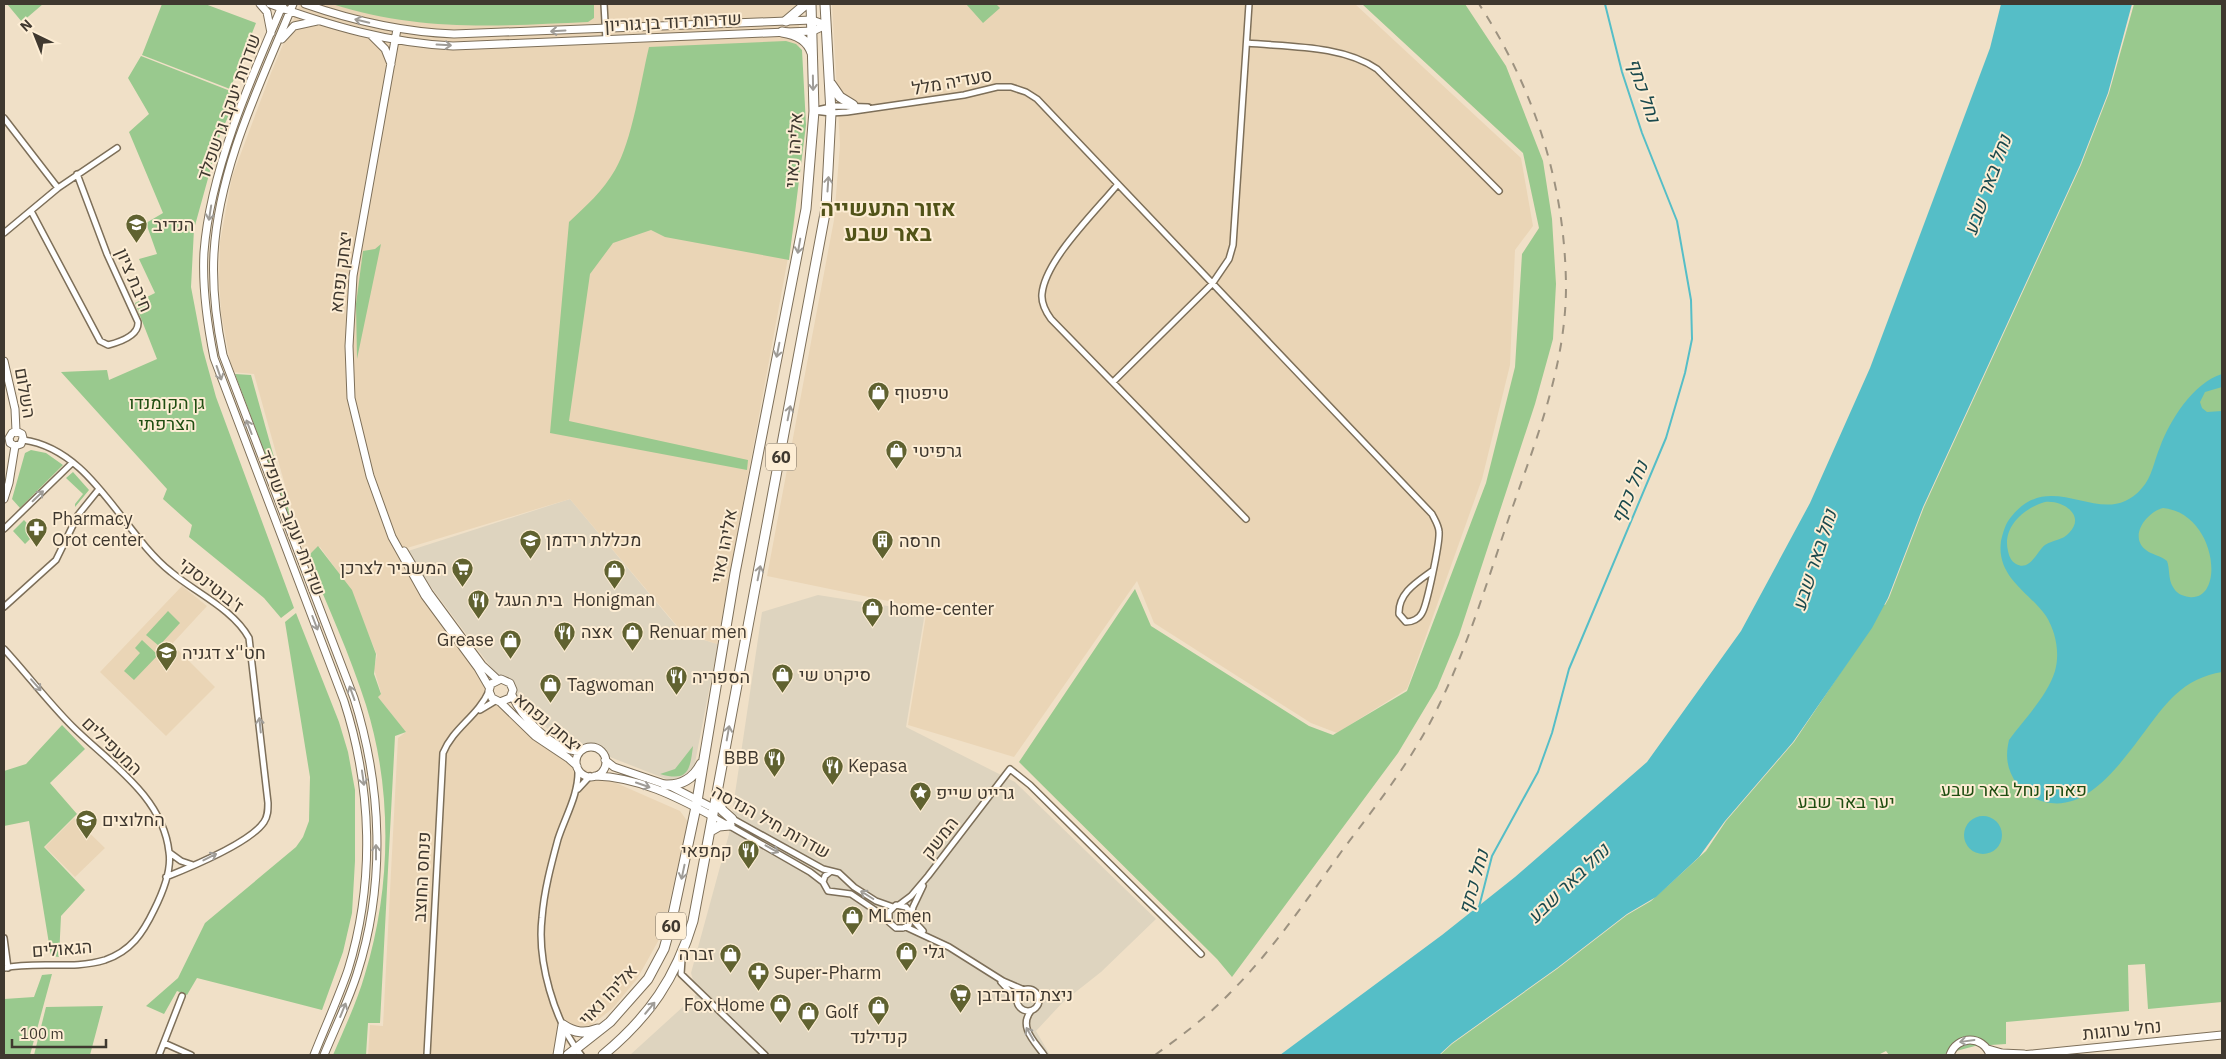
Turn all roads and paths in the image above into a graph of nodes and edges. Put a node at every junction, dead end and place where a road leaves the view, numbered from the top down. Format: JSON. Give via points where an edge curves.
{"nodes":[{"id":1,"x":260,"y":4,"type":"edge"},
{"id":2,"x":270,"y":4,"type":"edge"},
{"id":3,"x":305,"y":4,"type":"edge"},
{"id":4,"x":318,"y":4,"type":"edge"},
{"id":5,"x":604,"y":4,"type":"edge"},
{"id":6,"x":806,"y":4,"type":"edge"},
{"id":7,"x":811,"y":4,"type":"edge"},
{"id":8,"x":825,"y":4,"type":"edge"},
{"id":9,"x":1249,"y":4,"type":"edge"},
{"id":10,"x":282,"y":6,"type":"edge"},
{"id":11,"x":292,"y":7,"type":"edge"},
{"id":12,"x":326,"y":11,"type":"junction"},
{"id":13,"x":812,"y":20,"type":"junction"},
{"id":14,"x":318,"y":21,"type":"junction"},
{"id":15,"x":786,"y":21,"type":"junction"},
{"id":16,"x":826,"y":25,"type":"junction"},
{"id":17,"x":397,"y":29,"type":"junction"},
{"id":18,"x":607,"y":29,"type":"junction"},
{"id":19,"x":813,"y":31,"type":"junction"},
{"id":20,"x":782,"y":32,"type":"junction"},
{"id":21,"x":271,"y":35,"type":"junction"},
{"id":22,"x":372,"y":36,"type":"junction"},
{"id":23,"x":396,"y":40,"type":"junction"},
{"id":24,"x":606,"y":40,"type":"junction"},
{"id":25,"x":1247,"y":43,"type":"junction"},
{"id":26,"x":277,"y":45,"type":"junction"},
{"id":27,"x":813,"y":55,"type":"junction"},
{"id":28,"x":391,"y":66,"type":"junction"},
{"id":29,"x":829,"y":80,"type":"junction"},
{"id":30,"x":853,"y":105,"type":"junction"},
{"id":31,"x":877,"y":107,"type":"junction"},
{"id":32,"x":831,"y":110,"type":"junction"},
{"id":33,"x":814,"y":111,"type":"junction"},
{"id":34,"x":4,"y":118,"type":"edge"},
{"id":35,"x":117,"y":148,"type":"dead end"},
{"id":36,"x":77,"y":174,"type":"junction"},
{"id":37,"x":1118,"y":184,"type":"junction"},
{"id":38,"x":58,"y":188,"type":"junction"},
{"id":39,"x":1499,"y":191,"type":"dead end"},
{"id":40,"x":31,"y":211,"type":"junction"},
{"id":41,"x":4,"y":233,"type":"edge"},
{"id":42,"x":1212,"y":284,"type":"junction"},
{"id":43,"x":4,"y":361,"type":"edge"},
{"id":44,"x":1113,"y":382,"type":"junction"},
{"id":45,"x":16,"y":431,"type":"junction"},
{"id":46,"x":23,"y":440,"type":"junction"},
{"id":47,"x":15,"y":446,"type":"junction"},
{"id":48,"x":72,"y":463,"type":"junction"},
{"id":49,"x":9,"y":484,"type":"junction"},
{"id":50,"x":99,"y":489,"type":"junction"},
{"id":51,"x":4,"y":492,"type":"edge"},
{"id":52,"x":4,"y":499,"type":"edge"},
{"id":53,"x":384,"y":518,"type":"junction"},
{"id":54,"x":1246,"y":519,"type":"dead end"},
{"id":55,"x":4,"y":529,"type":"edge"},
{"id":56,"x":1432,"y":571,"type":"junction"},
{"id":57,"x":4,"y":607,"type":"edge"},
{"id":58,"x":4,"y":649,"type":"edge"},
{"id":59,"x":497,"y":679,"type":"junction"},
{"id":60,"x":489,"y":690,"type":"junction"},
{"id":61,"x":512,"y":695,"type":"junction"},
{"id":62,"x":498,"y":702,"type":"junction"},
{"id":63,"x":475,"y":713,"type":"junction"},
{"id":64,"x":580,"y":752,"type":"junction"},
{"id":65,"x":704,"y":757,"type":"junction"},
{"id":66,"x":605,"y":760,"type":"junction"},
{"id":67,"x":577,"y":768,"type":"junction"},
{"id":68,"x":593,"y":776,"type":"junction"},
{"id":69,"x":665,"y":785,"type":"junction"},
{"id":70,"x":576,"y":791,"type":"junction"},
{"id":71,"x":717,"y":798,"type":"junction"},
{"id":72,"x":696,"y":803,"type":"junction"},
{"id":73,"x":715,"y":813,"type":"junction"},
{"id":74,"x":731,"y":822,"type":"junction"},
{"id":75,"x":712,"y":830,"type":"junction"},
{"id":76,"x":170,"y":853,"type":"junction"},
{"id":77,"x":194,"y":866,"type":"junction"},
{"id":78,"x":830,"y":872,"type":"junction"},
{"id":79,"x":928,"y":876,"type":"junction"},
{"id":80,"x":166,"y":877,"type":"junction"},
{"id":81,"x":843,"y":878,"type":"junction"},
{"id":82,"x":823,"y":882,"type":"junction"},
{"id":83,"x":838,"y":891,"type":"junction"},
{"id":84,"x":896,"y":906,"type":"junction"},
{"id":85,"x":911,"y":916,"type":"junction"},
{"id":86,"x":888,"y":919,"type":"junction"},
{"id":87,"x":906,"y":927,"type":"junction"},
{"id":88,"x":4,"y":938,"type":"edge"},
{"id":89,"x":931,"y":938,"type":"junction"},
{"id":90,"x":1200,"y":954,"type":"dead end"},
{"id":91,"x":682,"y":956,"type":"junction"},
{"id":92,"x":6,"y":968,"type":"edge"},
{"id":93,"x":993,"y":975,"type":"junction"},
{"id":94,"x":1024,"y":990,"type":"junction"},
{"id":95,"x":182,"y":996,"type":"dead end"},
{"id":96,"x":1017,"y":998,"type":"junction"},
{"id":97,"x":1031,"y":1011,"type":"junction"},
{"id":98,"x":563,"y":1025,"type":"junction"},
{"id":99,"x":606,"y":1026,"type":"junction"},
{"id":100,"x":2222,"y":1036,"type":"edge"},
{"id":101,"x":164,"y":1043,"type":"junction"},
{"id":102,"x":578,"y":1052,"type":"edge"},
{"id":103,"x":1989,"y":1052,"type":"edge"},
{"id":104,"x":159,"y":1055,"type":"edge"},
{"id":105,"x":191,"y":1055,"type":"edge"},
{"id":106,"x":314,"y":1055,"type":"edge"},
{"id":107,"x":324,"y":1055,"type":"edge"},
{"id":108,"x":427,"y":1055,"type":"edge"},
{"id":109,"x":558,"y":1055,"type":"edge"},
{"id":110,"x":568,"y":1055,"type":"edge"},
{"id":111,"x":604,"y":1055,"type":"edge"},
{"id":112,"x":765,"y":1055,"type":"edge"},
{"id":113,"x":1044,"y":1055,"type":"edge"},
{"id":114,"x":1949,"y":1055,"type":"edge"},
{"id":115,"x":2023,"y":1055,"type":"edge"}],
"edges":[{"from":1,"to":21,"type":"main road","via":[[267,12]]},
{"from":2,"to":10,"type":"main road","name":"שדרות דוד בן גוריון"},
{"from":3,"to":12,"type":"main road","name":"שדרות דוד בן גוריון"},
{"from":4,"to":12,"type":"main road"},
{"from":5,"to":18,"type":"street"},
{"from":6,"to":15,"type":"highway"},
{"from":7,"to":13,"type":"highway","name":"אליהו נאוי","number":"60"},
{"from":8,"to":16,"type":"highway","name":"אליהו נאוי","number":"60"},
{"from":9,"to":25,"type":"street"},
{"from":10,"to":11,"type":"main road","name":"שדרות דוד בן גוריון"},
{"from":10,"to":21,"type":"main road","name":"שדרות יעקב גרשפלד"},
{"from":11,"to":14,"type":"main road","name":"שדרות דוד בן גוריון"},
{"from":11,"to":26,"type":"main road","name":"שדרות יעקב גרשפלד"},
{"from":17,"to":12,"type":"main road","name":"שדרות דוד בן גוריון","one_way":true},
{"from":13,"to":15,"type":"main road","name":"שדרות דוד בן גוריון"},
{"from":13,"to":16,"type":"main road","name":"שדרות דוד בן גוריון"},
{"from":13,"to":19,"type":"highway","name":"אליהו נאוי","number":"60"},
{"from":14,"to":22,"type":"main road","name":"שדרות דוד בן גוריון"},
{"from":14,"to":26,"type":"main road","via":[[294,26]]},
{"from":15,"to":18,"type":"main road","name":"שדרות דוד בן גוריון"},
{"from":16,"to":19,"type":"main road","name":"שדרות דוד בן גוריון"},
{"from":16,"to":29,"type":"highway","name":"אליהו נאוי","number":"60"},
{"from":18,"to":17,"type":"main road","name":"שדרות דוד בן גוריון","one_way":true,"via":[[472,34]]},
{"from":17,"to":23,"type":"main road","name":"יצחק נפחא"},
{"from":18,"to":24,"type":"street"},
{"from":19,"to":20,"type":"main road","name":"שדרות דוד בן גוריון"},
{"from":19,"to":27,"type":"highway","name":"אליהו נאוי","number":"60"},
{"from":20,"to":24,"type":"main road","name":"שדרות דוד בן גוריון"},
{"from":20,"to":27,"type":"highway","via":[[802,39]]},
{"from":21,"to":106,"type":"main road","name":"שדרות יעקב גרשפלד","one_way":true,"via":[[217,178],[204,252],[204,300],[219,374],[344,701],[364,782],[367,859],[362,915],[347,972]]},
{"from":22,"to":23,"type":"main road","name":"שדרות דוד בן גוריון"},
{"from":22,"to":28,"type":"main road","via":[[385,49]]},
{"from":23,"to":24,"type":"main road","name":"שדרות דוד בן גוריון","one_way":true,"via":[[453,46]]},
{"from":23,"to":28,"type":"main road","name":"יצחק נפחא"},
{"from":25,"to":39,"type":"street","via":[[1317,50],[1362,59],[1377,69]]},
{"from":25,"to":42,"type":"street","via":[[1234,245],[1229,259]]},
{"from":107,"to":26,"type":"main road","name":"שדרות יעקב גרשפלד","one_way":true,"via":[[356,975],[371,916],[376,859],[374,781],[354,698],[228,371],[214,300],[214,252],[226,181]]},
{"from":27,"to":33,"type":"highway","name":"אליהו נאוי","number":"60","one_way":true},
{"from":28,"to":53,"type":"main road","name":"יצחק נפחא","via":[[357,250],[349,346],[351,398],[356,425]]},
{"from":29,"to":30,"type":"highway","via":[[840,97]]},
{"from":29,"to":32,"type":"highway","name":"אליהו נאוי","number":"60"},
{"from":30,"to":31,"type":"street","name":"סעדיה מלל"},
{"from":30,"to":32,"type":"street","name":"סעדיה מלל"},
{"from":31,"to":32,"type":"street","name":"סעדיה מלל"},
{"from":31,"to":37,"type":"street","name":"סעדיה מלל","via":[[1011,87],[1036,99]]},
{"from":32,"to":33,"type":"street","name":"סעדיה מלל"},
{"from":71,"to":32,"type":"highway","name":"אליהו נאוי","number":"60","one_way":true,"via":[[820,251],[829,183]]},
{"from":33,"to":65,"type":"highway","name":"אליהו נאוי","number":"60","one_way":true,"via":[[799,247],[735,573]]},
{"from":34,"to":38,"type":"street"},
{"from":35,"to":36,"type":"street"},
{"from":36,"to":38,"type":"street"},
{"from":36,"to":40,"type":"street","name":"חיבת ציון","via":[[107,254],[138,322],[132,335],[106,346],[100,341]]},
{"from":37,"to":42,"type":"street","name":"סעדיה מלל"},
{"from":37,"to":44,"type":"street","via":[[1059,255],[1042,295],[1046,313]]},
{"from":38,"to":40,"type":"street"},
{"from":40,"to":41,"type":"street"},
{"from":42,"to":44,"type":"street"},
{"from":42,"to":56,"type":"street","name":"סעדיה מלל","via":[[1432,514],[1439,530],[1439,543]]},
{"from":43,"to":45,"type":"main road","name":"השלום","via":[[15,409]]},
{"from":44,"to":54,"type":"street"},
{"from":45,"to":46,"type":"main road","via":[[22,434]]},
{"from":45,"to":47,"type":"main road","via":[[9,438]]},
{"from":46,"to":47,"type":"main road","via":[[20,446]]},
{"from":46,"to":48,"type":"street","name":"ז'בוטינסקי","via":[[54,450]]},
{"from":47,"to":49,"type":"main road"},
{"from":48,"to":50,"type":"street","name":"ז'בוטינסקי"},
{"from":55,"to":48,"type":"street","one_way":true},
{"from":49,"to":51,"type":"main road"},
{"from":49,"to":52,"type":"main road"},
{"from":50,"to":57,"type":"street","via":[[78,514],[56,560]]},
{"from":77,"to":50,"type":"street","name":"ז'בוטינסקי","one_way":true,"via":[[258,829],[265,820],[268,803],[249,638],[240,624],[161,563]]},
{"from":53,"to":59,"type":"main road","name":"יצחק נפחא","via":[[429,592],[482,665]]},
{"from":53,"to":60,"type":"main road","name":"יצחק נפחא","via":[[408,569],[478,668]]},
{"from":56,"to":56,"type":"street","name":"סעדיה מלל","via":[[1414,584],[1401,601],[1399,614],[1406,622],[1423,613]]},
{"from":58,"to":76,"type":"street","name":"המעפילים","one_way":true,"via":[[70,725],[150,802]]},
{"from":59,"to":60,"type":"main road"},
{"from":59,"to":61,"type":"main road","via":[[510,683]]},
{"from":60,"to":62,"type":"main road"},
{"from":60,"to":63,"type":"street","name":"פנחס החוצב"},
{"from":61,"to":62,"type":"main road","via":[[507,701]]},
{"from":61,"to":64,"type":"main road","name":"יצחק נפחא","via":[[523,716],[539,731]]},
{"from":62,"to":63,"type":"street","name":"פנחס החוצב"},
{"from":62,"to":67,"type":"main road","name":"יצחק נפחא"},
{"from":63,"to":108,"type":"street","name":"פנחס החוצב","via":[[450,738],[441,761]]},
{"from":64,"to":66,"type":"main road","via":[[588,747],[596,748],[603,753]]},
{"from":64,"to":67,"type":"main road","via":[[576,758]]},
{"from":65,"to":69,"type":"highway","via":[[687,780]]},
{"from":65,"to":72,"type":"highway","name":"אליהו נאוי","number":"60"},
{"from":66,"to":68,"type":"main road","via":[[603,770]]},
{"from":66,"to":69,"type":"main road","via":[[620,770]]},
{"from":67,"to":68,"type":"main road"},
{"from":67,"to":70,"type":"street"},
{"from":68,"to":70,"type":"street"},
{"from":68,"to":72,"type":"main road","one_way":true,"via":[[611,776]]},
{"from":69,"to":72,"type":"main road"},
{"from":70,"to":98,"type":"street","via":[[556,850],[541,920],[547,976]]},
{"from":71,"to":73,"type":"highway","name":"אליהו נאוי","number":"60"},
{"from":71,"to":74,"type":"highway"},
{"from":72,"to":73,"type":"main road","name":"שדרות חיל הנדסה"},
{"from":72,"to":99,"type":"highway","name":"אליהו נאוי","number":"60","one_way":true,"via":[[664,949],[648,979]]},
{"from":73,"to":74,"type":"street","name":"שדרות חיל הנדסה"},
{"from":73,"to":75,"type":"highway","name":"אליהו נאוי","number":"60"},
{"from":74,"to":75,"type":"highway"},
{"from":74,"to":78,"type":"street","name":"שדרות חיל הנדסה"},
{"from":74,"to":82,"type":"street","name":"שדרות חיל הנדסה","one_way":true},
{"from":75,"to":91,"type":"highway","name":"אליהו נאוי","number":"60","via":[[693,921]]},
{"from":76,"to":77,"type":"street","via":[[181,862]]},
{"from":76,"to":80,"type":"street","name":"המעפילים"},
{"from":77,"to":80,"type":"street","name":"ז'בוטינסקי"},
{"from":78,"to":81,"type":"street"},
{"from":78,"to":82,"type":"street"},
{"from":79,"to":84,"type":"street","name":"המשק","via":[[911,896]]},
{"from":79,"to":85,"type":"street","name":"המשק"},
{"from":79,"to":90,"type":"street","name":"המשק","via":[[1010,769]]},
{"from":80,"to":92,"type":"street","name":"הגאולים","via":[[146,928],[126,949],[96,962]]},
{"from":81,"to":83,"type":"street"},
{"from":84,"to":81,"type":"street","name":"שדרות חיל הנדסה","one_way":true,"via":[[876,902]]},
{"from":82,"to":83,"type":"street","via":[[828,891]]},
{"from":83,"to":86,"type":"street","via":[[851,894]]},
{"from":84,"to":85,"type":"street","via":[[906,907]]},
{"from":84,"to":86,"type":"street","via":[[889,912]]},
{"from":85,"to":87,"type":"street"},
{"from":85,"to":89,"type":"street"},
{"from":86,"to":87,"type":"street","via":[[896,928]]},
{"from":87,"to":89,"type":"street"},
{"from":88,"to":92,"type":"street"},
{"from":89,"to":93,"type":"street"},
{"from":111,"to":91,"type":"highway","name":"אליהו נאוי","number":"60","one_way":true,"via":[[650,1009],[664,991]]},
{"from":91,"to":112,"type":"street","via":[[681,974]]},
{"from":93,"to":94,"type":"street"},
{"from":93,"to":96,"type":"street"},
{"from":94,"to":96,"type":"street"},
{"from":94,"to":97,"type":"street","via":[[1034,990],[1040,998],[1039,1006]]},
{"from":95,"to":101,"type":"street"},
{"from":96,"to":97,"type":"street","via":[[1020,1008]]},
{"from":113,"to":97,"type":"street","one_way":true,"via":[[1026,1028],[1026,1018]]},
{"from":98,"to":99,"type":"highway","via":[[585,1033]]},
{"from":98,"to":102,"type":"street"},
{"from":98,"to":109,"type":"highway"},
{"from":99,"to":102,"type":"highway","name":"אליהו נאוי","number":"60"},
{"from":100,"to":115,"type":"main road","name":"נחל ערוגות"},
{"from":101,"to":104,"type":"street"},
{"from":101,"to":105,"type":"street"},
{"from":102,"to":110,"type":"highway","name":"אליהו נאוי","number":"60"},
{"from":103,"to":114,"type":"main road","name":"נחל ערוגות","one_way":true,"via":[[1977,1041],[1967,1040],[1955,1046]]},
{"from":103,"to":115,"type":"main road","name":"נחל ערוגות"}]}
